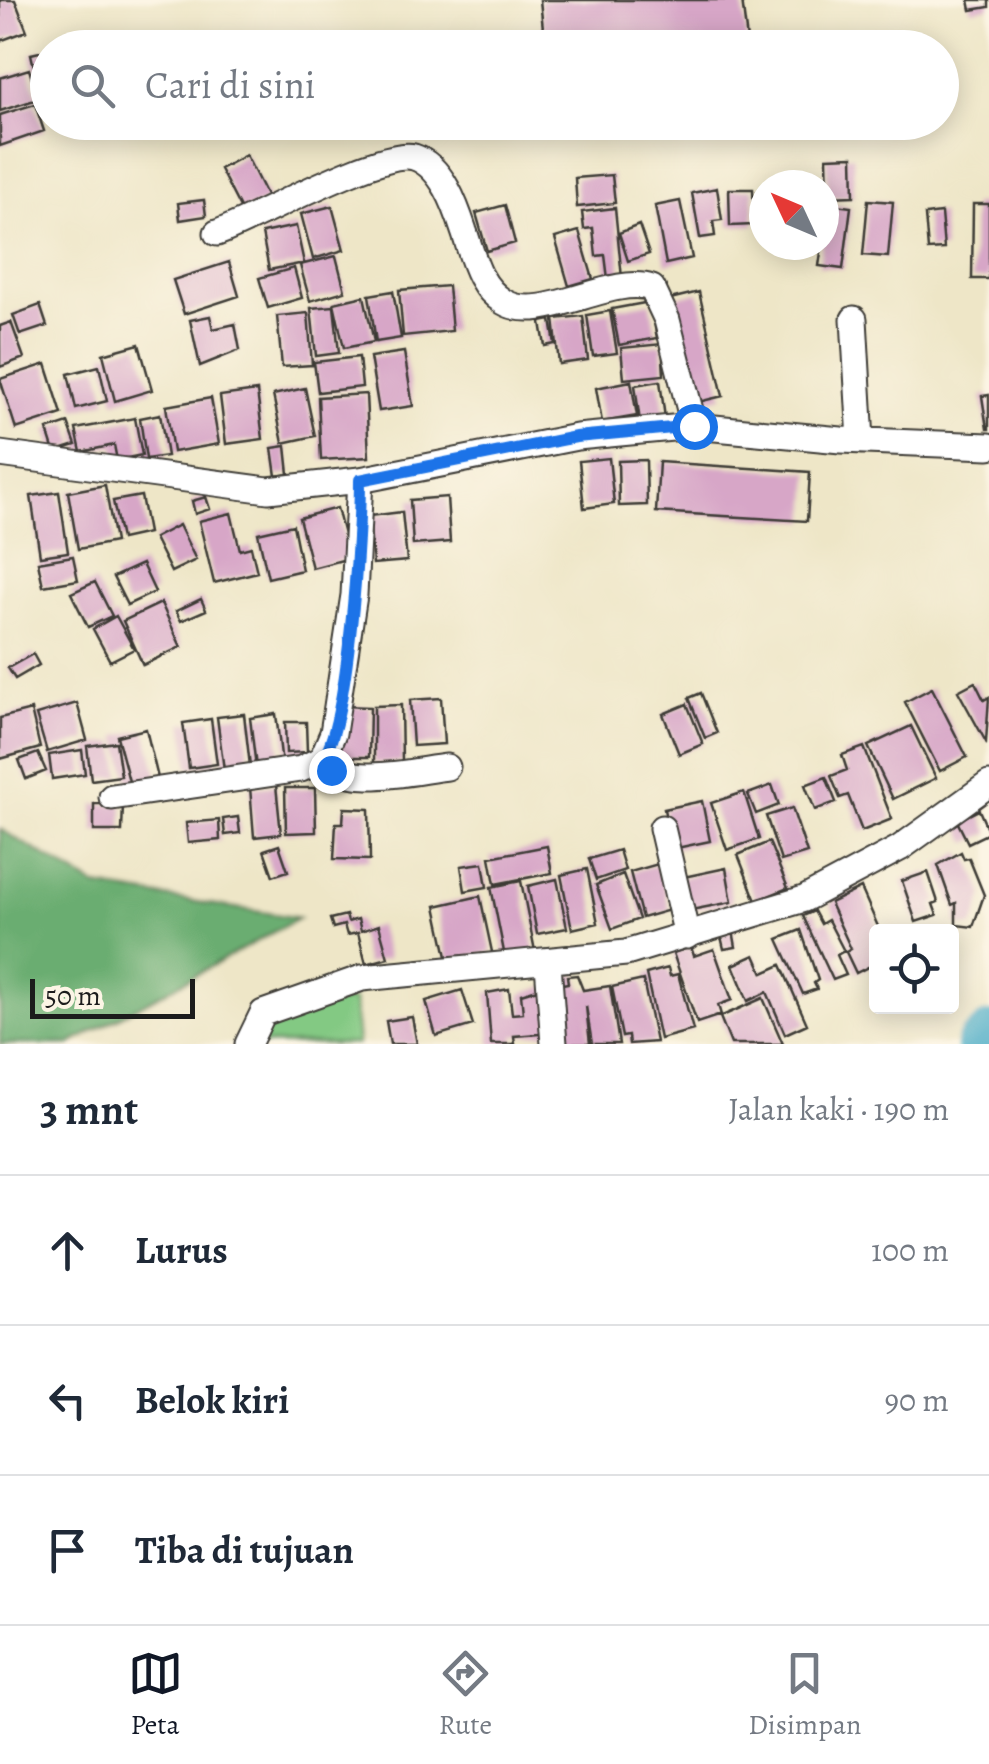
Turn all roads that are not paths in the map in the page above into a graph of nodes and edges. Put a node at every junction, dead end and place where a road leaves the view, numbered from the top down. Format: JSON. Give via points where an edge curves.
{"nodes":[{"id":1,"x":216,"y":233,"type":"dead end"},
{"id":2,"x":854,"y":320,"type":"dead end"},
{"id":3,"x":694,"y":426,"type":"junction"},
{"id":4,"x":861,"y":441,"type":"junction"},
{"id":5,"x":989,"y":446,"type":"edge"},
{"id":6,"x":0,"y":454,"type":"edge"},
{"id":7,"x":360,"y":480,"type":"junction"},
{"id":8,"x":322,"y":760,"type":"junction"},
{"id":9,"x":447,"y":767,"type":"dead end"},
{"id":10,"x":989,"y":784,"type":"edge"},
{"id":11,"x":112,"y":798,"type":"dead end"},
{"id":12,"x":662,"y":828,"type":"dead end"},
{"id":13,"x":687,"y":936,"type":"junction"},
{"id":14,"x":548,"y":964,"type":"junction"},
{"id":15,"x":248,"y":1044,"type":"edge"},
{"id":16,"x":554,"y":1044,"type":"edge"}],
"edges":[{"from":1,"to":3,"type":"street","via":[[352,172],[413,157],[440,180],[482,282],[503,302],[527,308],[631,286],[652,288]]},
{"from":2,"to":4,"type":"street"},
{"from":3,"to":4,"type":"street"},
{"from":3,"to":7,"type":"street","via":[[576,437]]},
{"from":4,"to":5,"type":"street"},
{"from":6,"to":7,"type":"street","via":[[268,490]]},
{"from":7,"to":8,"type":"street","via":[[354,595],[334,734]]},
{"from":8,"to":9,"type":"street","via":[[348,774]]},
{"from":8,"to":11,"type":"street","via":[[301,770]]},
{"from":10,"to":13,"type":"street","via":[[900,848],[804,899]]},
{"from":12,"to":13,"type":"street"},
{"from":13,"to":14,"type":"street","via":[[626,954]]},
{"from":14,"to":15,"type":"street","via":[[362,978],[263,1013]]},
{"from":14,"to":16,"type":"street"}]}
